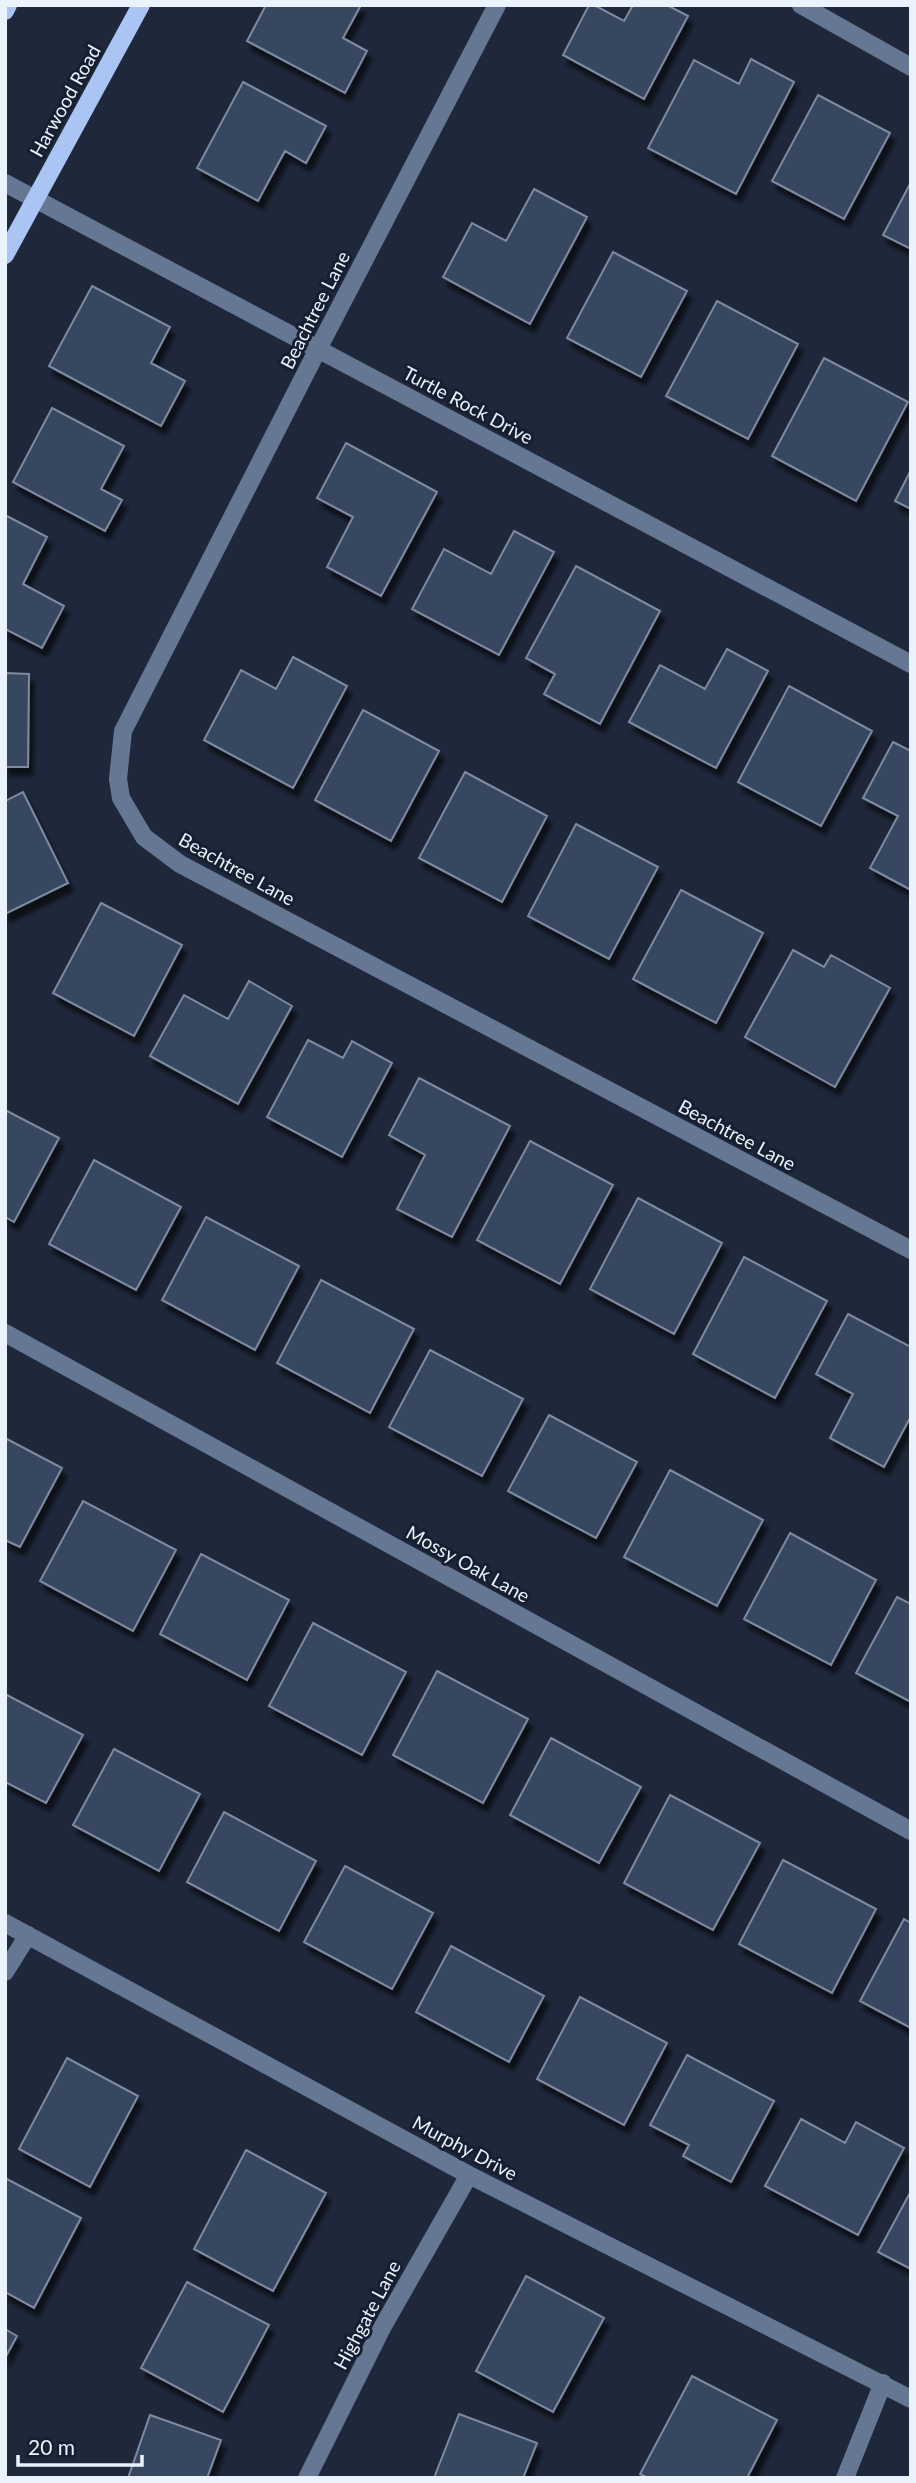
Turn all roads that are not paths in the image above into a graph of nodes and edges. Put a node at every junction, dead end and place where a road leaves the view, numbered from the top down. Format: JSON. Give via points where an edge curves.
{"nodes":[{"id":1,"x":8,"y":5,"type":"edge"},
{"id":2,"x":141,"y":5,"type":"edge"},
{"id":3,"x":498,"y":5,"type":"edge"},
{"id":4,"x":801,"y":5,"type":"edge"},
{"id":5,"x":5,"y":11,"type":"edge"},
{"id":6,"x":911,"y":67,"type":"edge"},
{"id":7,"x":5,"y":183,"type":"edge"},
{"id":8,"x":35,"y":199,"type":"junction"},
{"id":9,"x":5,"y":255,"type":"edge"},
{"id":10,"x":318,"y":349,"type":"junction"},
{"id":11,"x":911,"y":664,"type":"edge"},
{"id":12,"x":911,"y":1250,"type":"edge"},
{"id":13,"x":5,"y":1333,"type":"edge"},
{"id":14,"x":911,"y":1831,"type":"edge"},
{"id":15,"x":5,"y":1923,"type":"edge"},
{"id":16,"x":28,"y":1935,"type":"junction"},
{"id":17,"x":5,"y":1972,"type":"edge"},
{"id":18,"x":469,"y":2175,"type":"junction"},
{"id":19,"x":883,"y":2383,"type":"junction"},
{"id":20,"x":911,"y":2399,"type":"edge"},
{"id":21,"x":307,"y":2478,"type":"edge"},
{"id":22,"x":845,"y":2478,"type":"edge"}],
"edges":[{"from":1,"to":5,"type":"main road"},
{"from":2,"to":8,"type":"main road","name":"Harwood Road"},
{"from":3,"to":10,"type":"street","name":"Beachtree Lane"},
{"from":4,"to":6,"type":"street"},
{"from":7,"to":8,"type":"street","name":"Turtle Rock Drive"},
{"from":8,"to":9,"type":"main road","name":"Harwood Road"},
{"from":8,"to":10,"type":"street","name":"Turtle Rock Drive"},
{"from":10,"to":11,"type":"street","name":"Turtle Rock Drive"},
{"from":10,"to":12,"type":"street","name":"Beachtree Lane","via":[[123,731],[118,779],[121,798],[144,836],[180,864]]},
{"from":13,"to":14,"type":"street","name":"Mossy Oak Lane"},
{"from":15,"to":16,"type":"street","name":"Murphy Drive"},
{"from":16,"to":17,"type":"street"},
{"from":16,"to":18,"type":"street","name":"Murphy Drive"},
{"from":18,"to":19,"type":"street","name":"Murphy Drive"},
{"from":18,"to":21,"type":"street","name":"Highgate Lane","via":[[383,2326]]},
{"from":19,"to":20,"type":"street","name":"Murphy Drive"},
{"from":19,"to":22,"type":"street"}]}
